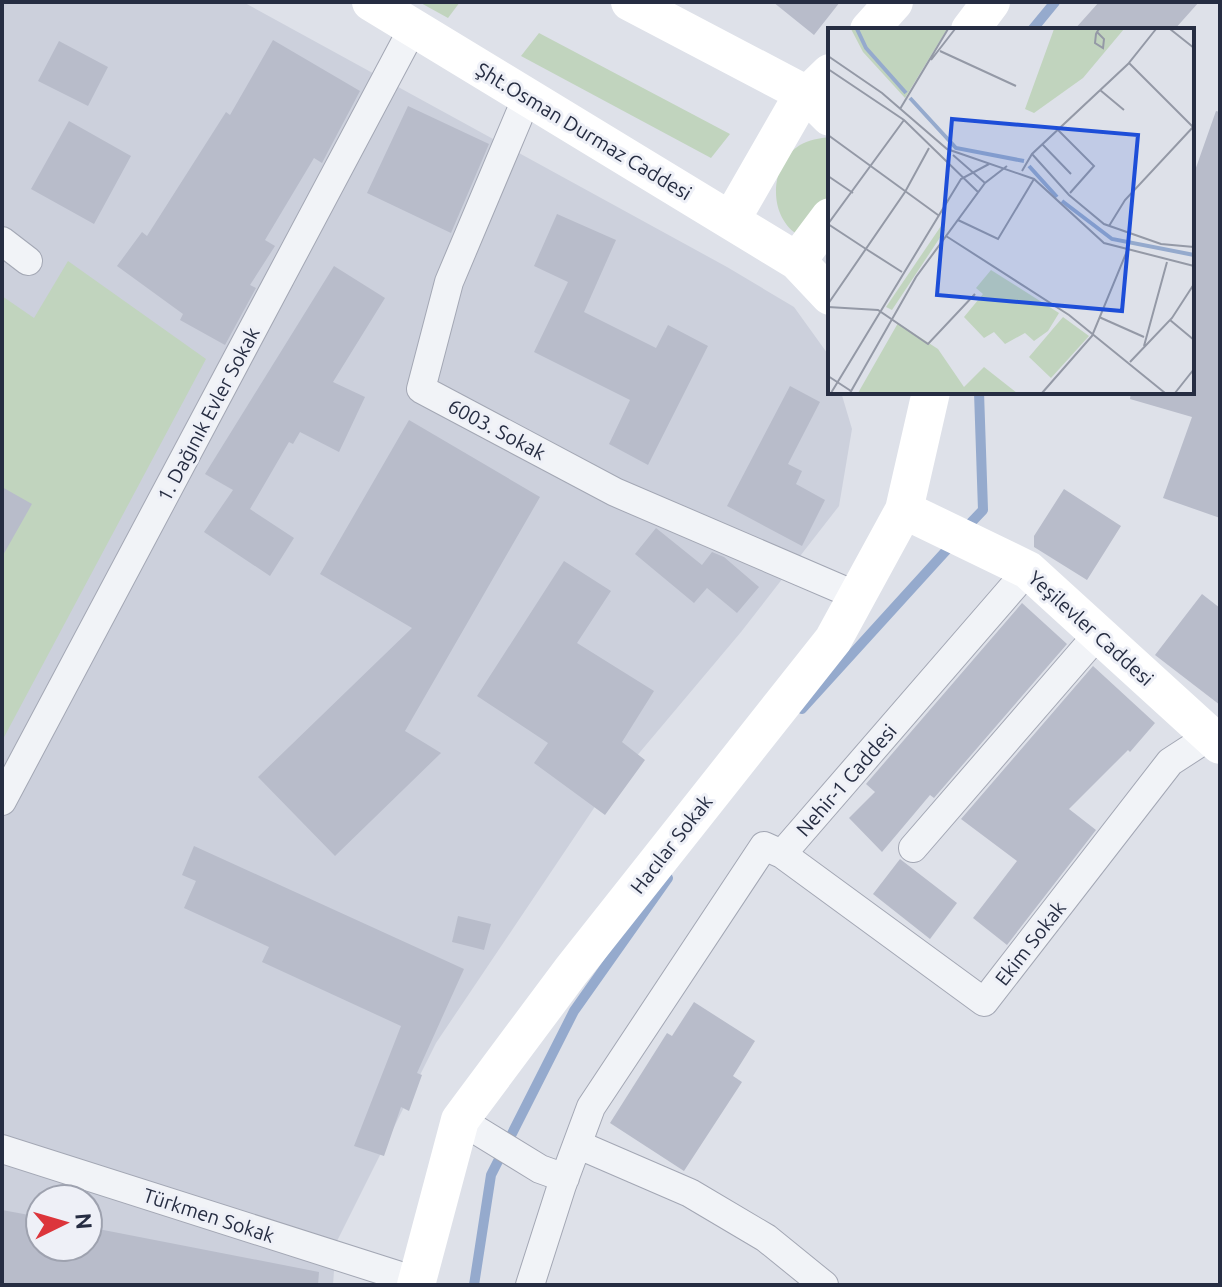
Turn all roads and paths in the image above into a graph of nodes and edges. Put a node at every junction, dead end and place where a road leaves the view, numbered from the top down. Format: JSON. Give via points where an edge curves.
{"nodes":[{"id":1,"x":371,"y":2,"type":"edge"},
{"id":2,"x":630,"y":2,"type":"edge"},
{"id":3,"x":894,"y":2,"type":"edge"},
{"id":4,"x":991,"y":2,"type":"edge"},
{"id":5,"x":999,"y":2,"type":"edge"},
{"id":6,"x":413,"y":28,"type":"junction"},
{"id":7,"x":871,"y":28,"type":"edge"},
{"id":8,"x":972,"y":28,"type":"edge"},
{"id":9,"x":989,"y":28,"type":"edge"},
{"id":10,"x":823,"y":95,"type":"edge"},
{"id":11,"x":527,"y":97,"type":"junction"},
{"id":12,"x":731,"y":220,"type":"junction"},
{"id":13,"x":828,"y":220,"type":"edge"},
{"id":14,"x":2,"y":241,"type":"edge"},
{"id":15,"x":28,"y":261,"type":"dead end"},
{"id":16,"x":797,"y":261,"type":"junction"},
{"id":17,"x":828,"y":294,"type":"edge"},
{"id":18,"x":927,"y":396,"type":"edge"},
{"id":19,"x":904,"y":510,"type":"junction"},
{"id":20,"x":1028,"y":570,"type":"junction"},
{"id":21,"x":857,"y":596,"type":"junction"},
{"id":22,"x":1099,"y":633,"type":"junction"},
{"id":23,"x":1215,"y":741,"type":"edge"},
{"id":24,"x":2,"y":801,"type":"edge"},
{"id":25,"x":913,"y":848,"type":"dead end"},
{"id":26,"x":782,"y":854,"type":"junction"},
{"id":27,"x":460,"y":1120,"type":"junction"},
{"id":28,"x":579,"y":1145,"type":"junction"},
{"id":29,"x":2,"y":1149,"type":"edge"},
{"id":30,"x":552,"y":1173,"type":"junction"},
{"id":31,"x":416,"y":1283,"type":"edge"},
{"id":32,"x":530,"y":1285,"type":"edge"},
{"id":33,"x":824,"y":1285,"type":"edge"}],
"edges":[{"from":1,"to":6,"type":"street","name":"Şht.Osman Durmaz Caddesi"},
{"from":2,"to":10,"type":"street"},
{"from":3,"to":7,"type":"street"},
{"from":4,"to":8,"type":"street"},
{"from":5,"to":9,"type":"street"},
{"from":6,"to":11,"type":"street","name":"Şht.Osman Durmaz Caddesi"},
{"from":6,"to":24,"type":"street","name":"1. Dağınık Evler Sokak"},
{"from":10,"to":12,"type":"street","via":[[797,105]]},
{"from":11,"to":12,"type":"street","name":"Şht.Osman Durmaz Caddesi"},
{"from":11,"to":21,"type":"street","name":"6003. Sokak","via":[[449,282],[421,389],[615,492]]},
{"from":12,"to":16,"type":"street","name":"Şht.Osman Durmaz Caddesi"},
{"from":13,"to":16,"type":"street"},
{"from":14,"to":15,"type":"street"},
{"from":16,"to":17,"type":"street"},
{"from":18,"to":19,"type":"street","name":"Hacılar Sokak"},
{"from":19,"to":20,"type":"street","name":"Yeşilevler Caddesi"},
{"from":19,"to":21,"type":"street","name":"Hacılar Sokak"},
{"from":20,"to":22,"type":"street","name":"Yeşilevler Caddesi"},
{"from":20,"to":26,"type":"street","name":"Nehir-1 Caddesi"},
{"from":21,"to":27,"type":"street","name":"Hacılar Sokak","via":[[833,640]]},
{"from":22,"to":23,"type":"street","name":"Yeşilevler Caddesi"},
{"from":22,"to":25,"type":"street"},
{"from":23,"to":26,"type":"street","name":"Ekim Sokak","via":[[1170,762],[984,1002]]},
{"from":26,"to":28,"type":"street","name":"Nehir-1 Caddesi","via":[[764,846],[591,1107]]},
{"from":27,"to":30,"type":"street"},
{"from":27,"to":31,"type":"street","name":"Hacılar Sokak"},
{"from":28,"to":30,"type":"street"},
{"from":28,"to":33,"type":"street","via":[[690,1193],[766,1238]]},
{"from":29,"to":31,"type":"street","name":"Türkmen Sokak"},
{"from":30,"to":32,"type":"street"}]}
